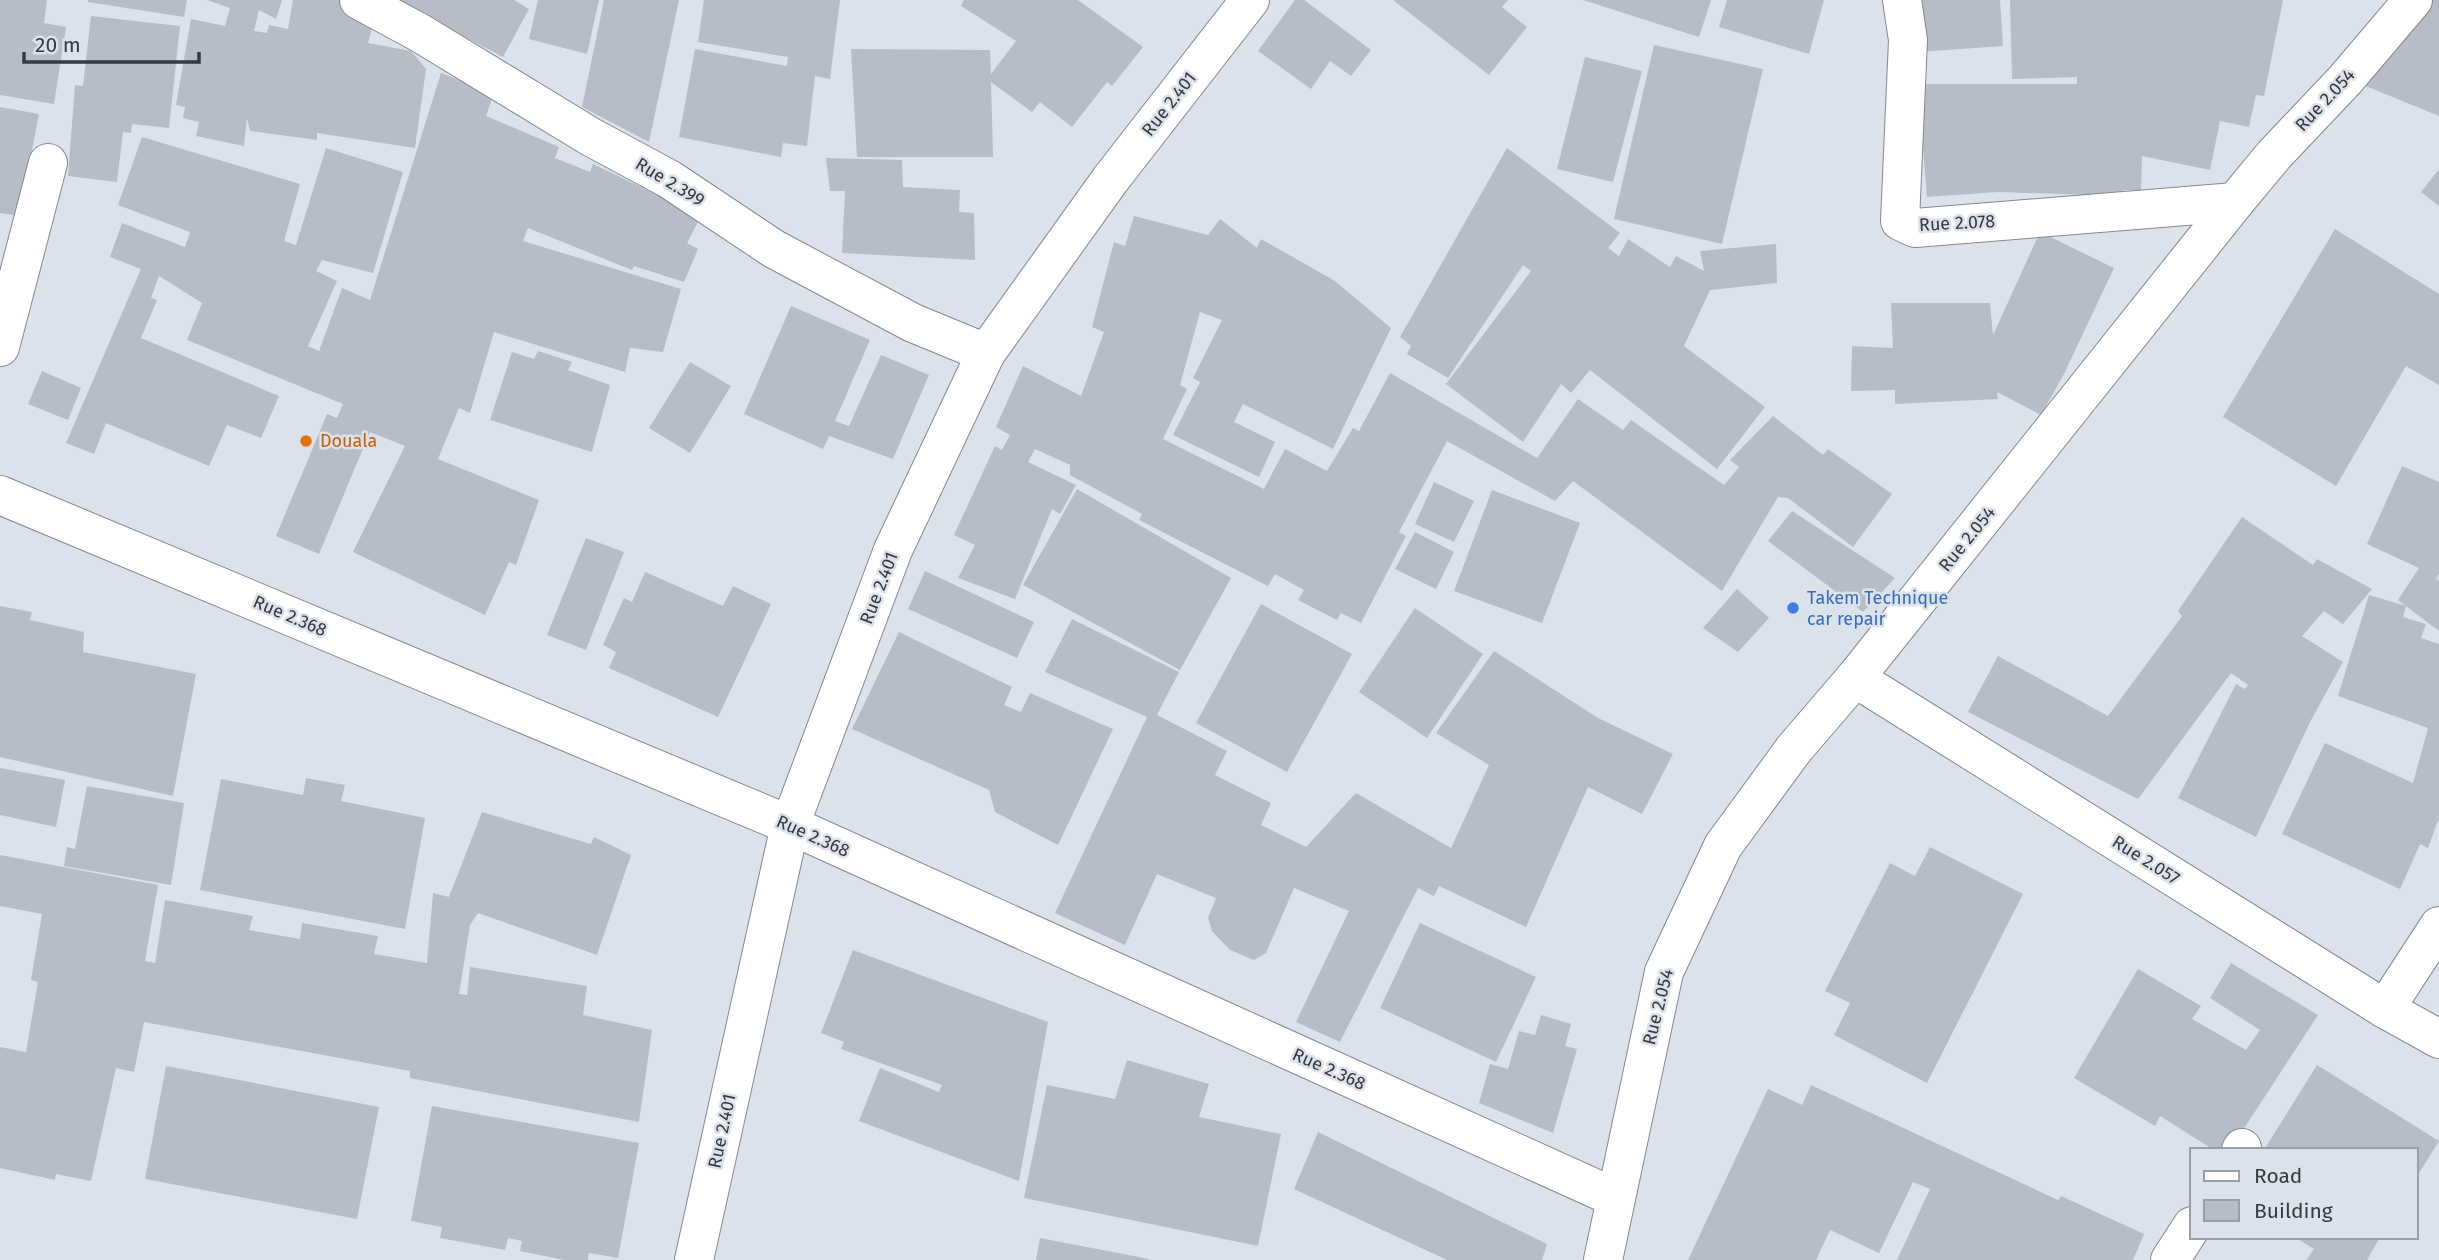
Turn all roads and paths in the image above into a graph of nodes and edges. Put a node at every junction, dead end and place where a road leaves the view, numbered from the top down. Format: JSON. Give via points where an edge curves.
{"nodes":[{"id":1,"x":359,"y":0,"type":"edge"},
{"id":2,"x":1250,"y":0,"type":"edge"},
{"id":3,"x":1902,"y":0,"type":"edge"},
{"id":4,"x":2413,"y":0,"type":"edge"},
{"id":5,"x":48,"y":163,"type":"dead end"},
{"id":6,"x":2235,"y":202,"type":"junction"},
{"id":7,"x":0,"y":347,"type":"edge"},
{"id":8,"x":986,"y":353,"type":"junction"},
{"id":9,"x":0,"y":495,"type":"edge"},
{"id":10,"x":1855,"y":678,"type":"junction"},
{"id":11,"x":790,"y":825,"type":"junction"},
{"id":12,"x":2439,"y":926,"type":"edge"},
{"id":13,"x":2385,"y":1009,"type":"junction"},
{"id":14,"x":2439,"y":1039,"type":"edge"},
{"id":15,"x":1616,"y":1198,"type":"junction"},
{"id":16,"x":2190,"y":1229,"type":"edge"},
{"id":17,"x":694,"y":1260,"type":"edge"},
{"id":18,"x":1603,"y":1260,"type":"edge"},
{"id":19,"x":2170,"y":1260,"type":"edge"}],
"edges":[{"from":1,"to":8,"type":"street","name":"Rue 2.399","via":[[669,179],[774,248],[913,323]]},
{"from":2,"to":8,"type":"street","name":"Rue 2.401","via":[[1110,180]]},
{"from":3,"to":6,"type":"street","name":"Rue 2.078","via":[[1908,40],[1900,221],[1915,228]]},
{"from":4,"to":6,"type":"street","name":"Rue 2.054"},
{"from":5,"to":7,"type":"street"},
{"from":6,"to":10,"type":"street","name":"Rue 2.054"},
{"from":8,"to":11,"type":"street","name":"Rue 2.401","via":[[893,550]]},
{"from":9,"to":11,"type":"street","name":"Rue 2.368"},
{"from":10,"to":13,"type":"street","name":"Rue 2.057"},
{"from":10,"to":15,"type":"street","name":"Rue 2.054","via":[[1794,749],[1723,846],[1664,972]]},
{"from":11,"to":15,"type":"street","name":"Rue 2.368"},
{"from":11,"to":17,"type":"street","name":"Rue 2.401"},
{"from":12,"to":13,"type":"street"},
{"from":13,"to":14,"type":"street","name":"Rue 2.057"},
{"from":15,"to":18,"type":"street","name":"Rue 2.054"},
{"from":16,"to":19,"type":"street"}]}
